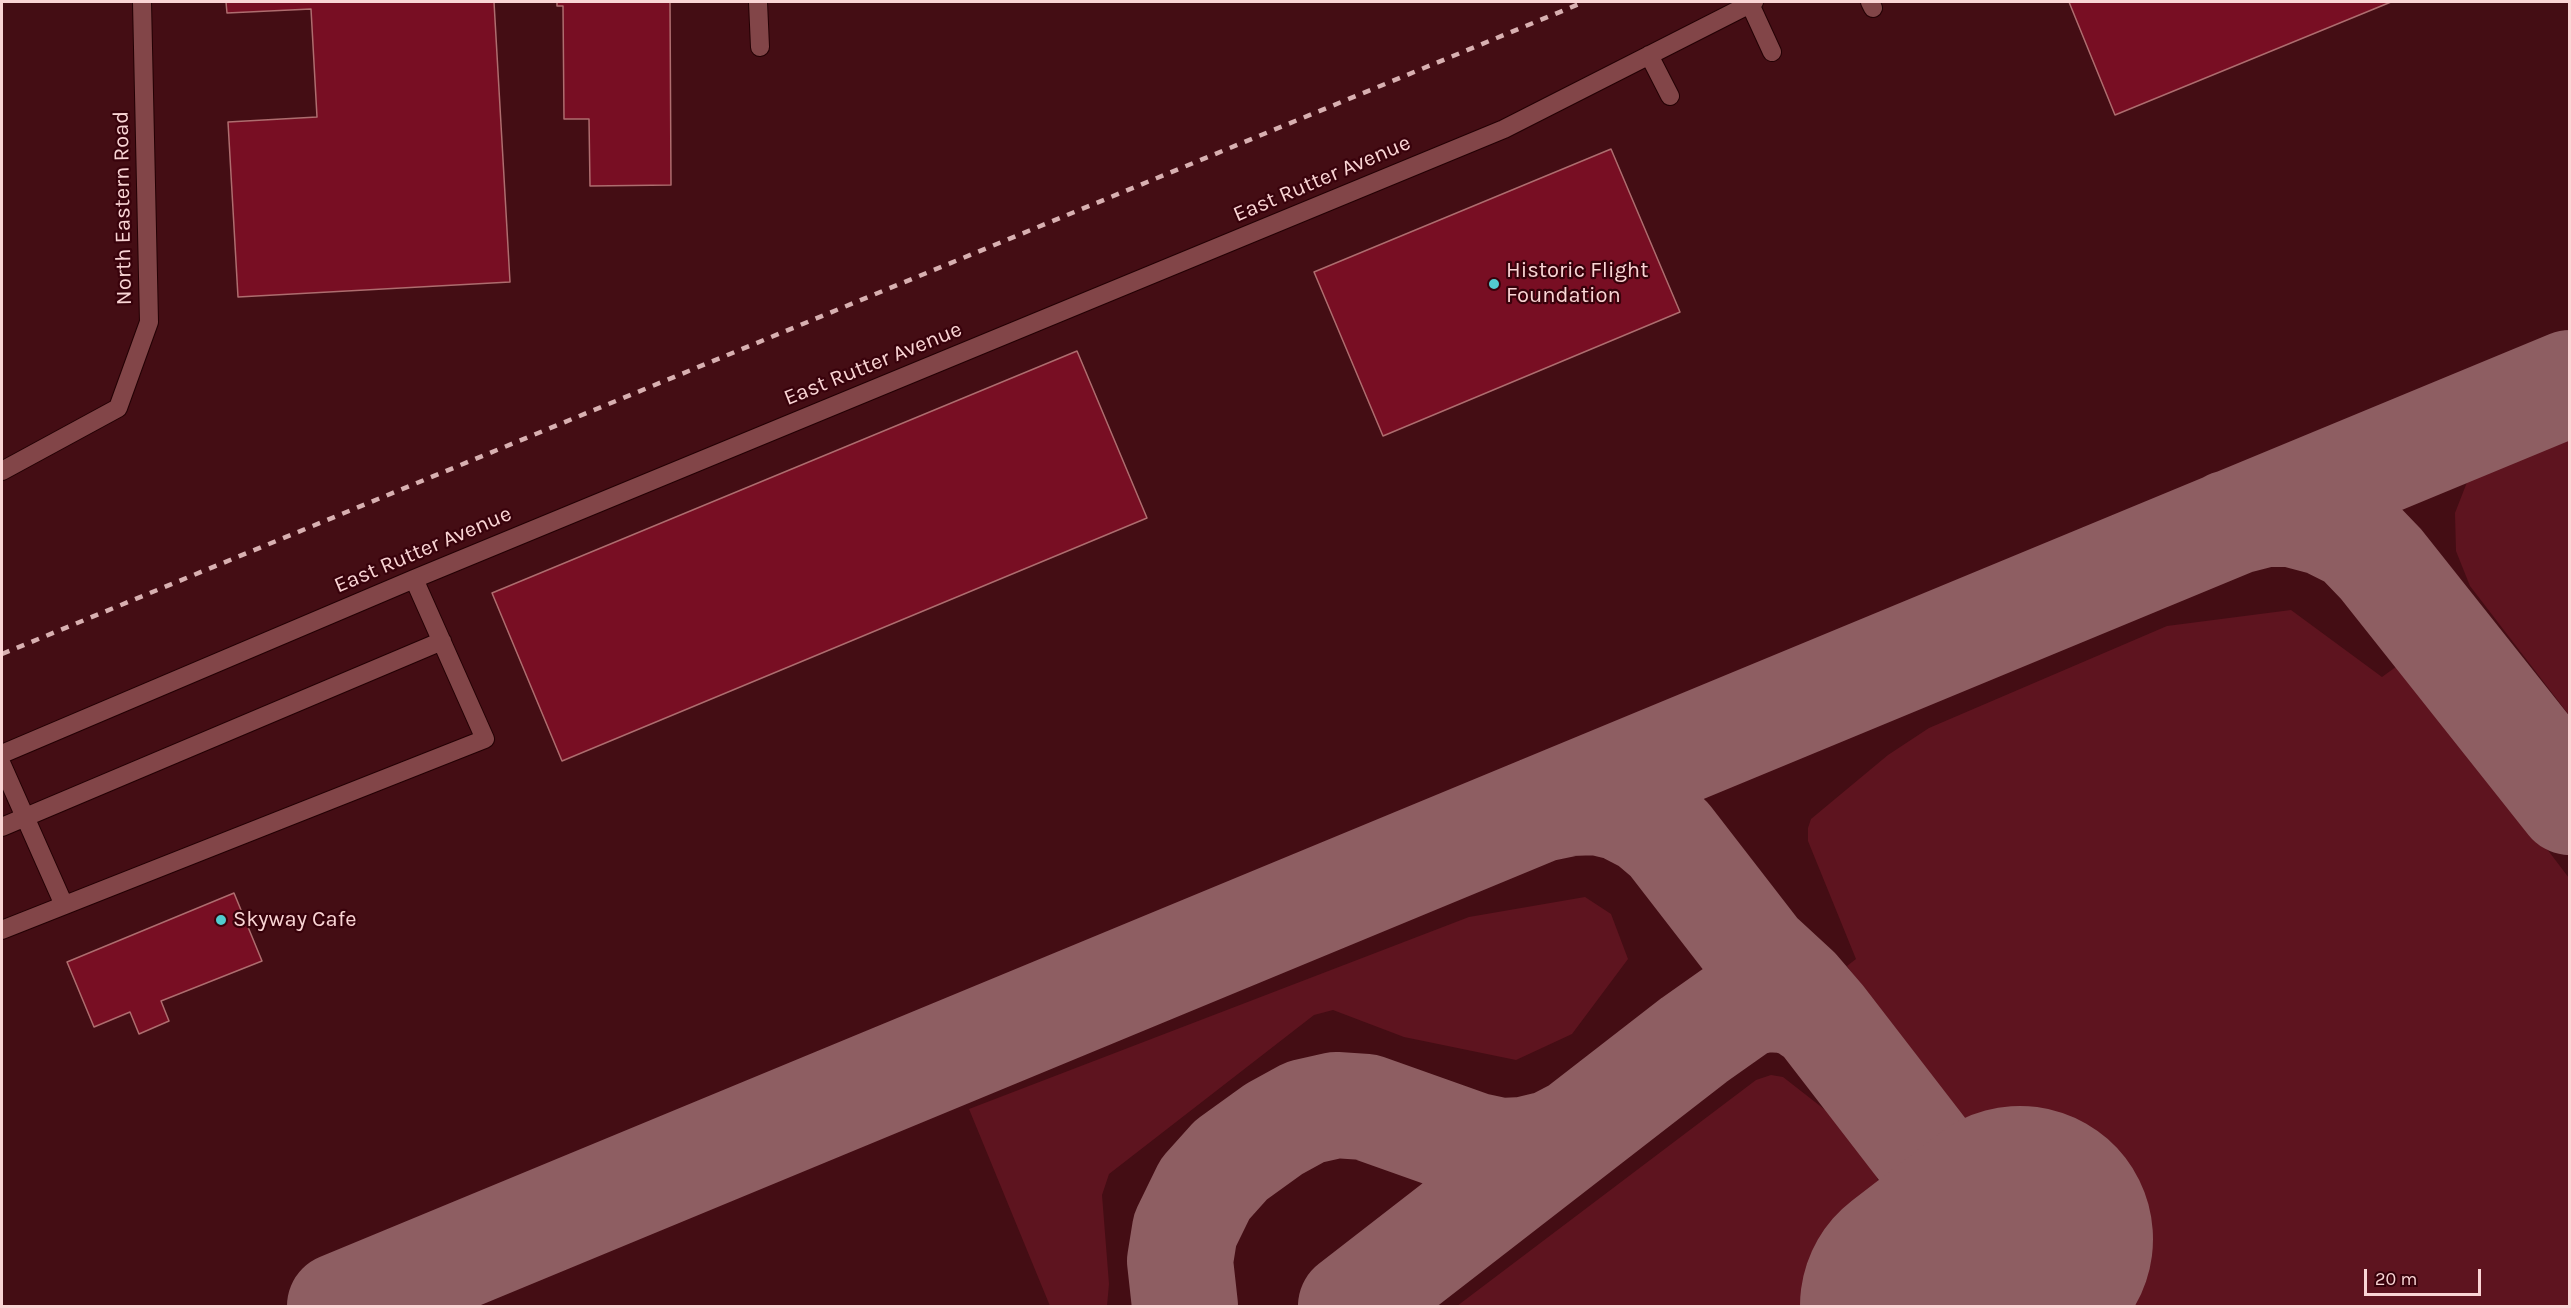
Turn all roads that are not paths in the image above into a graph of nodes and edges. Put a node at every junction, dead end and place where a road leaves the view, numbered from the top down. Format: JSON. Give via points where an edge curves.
{"nodes":[{"id":1,"x":142,"y":2,"type":"edge"},
{"id":2,"x":758,"y":2,"type":"edge"},
{"id":3,"x":1752,"y":3,"type":"edge"},
{"id":4,"x":760,"y":47,"type":"dead end"},
{"id":5,"x":1772,"y":52,"type":"dead end"},
{"id":6,"x":1649,"y":55,"type":"junction"},
{"id":7,"x":1671,"y":96,"type":"dead end"},
{"id":8,"x":2,"y":471,"type":"edge"},
{"id":9,"x":414,"y":579,"type":"junction"},
{"id":10,"x":442,"y":641,"type":"junction"},
{"id":11,"x":2,"y":754,"type":"edge"},
{"id":12,"x":2,"y":765,"type":"edge"},
{"id":13,"x":24,"y":817,"type":"junction"},
{"id":14,"x":2,"y":827,"type":"edge"},
{"id":15,"x":64,"y":905,"type":"junction"},
{"id":16,"x":2,"y":930,"type":"edge"}],
"edges":[{"from":1,"to":8,"type":"street","name":"North Eastern Road","via":[[149,322],[118,408]]},
{"from":2,"to":4,"type":"street"},
{"from":3,"to":5,"type":"street"},
{"from":3,"to":6,"type":"street","name":"East Rutter Avenue"},
{"from":6,"to":7,"type":"street"},
{"from":6,"to":9,"type":"street","name":"East Rutter Avenue","via":[[1504,129]]},
{"from":9,"to":10,"type":"street"},
{"from":9,"to":11,"type":"street","name":"East Rutter Avenue"},
{"from":10,"to":13,"type":"street"},
{"from":10,"to":15,"type":"street","via":[[485,739]]},
{"from":12,"to":13,"type":"street"},
{"from":13,"to":14,"type":"street"},
{"from":13,"to":15,"type":"street"},
{"from":15,"to":16,"type":"street"}]}
